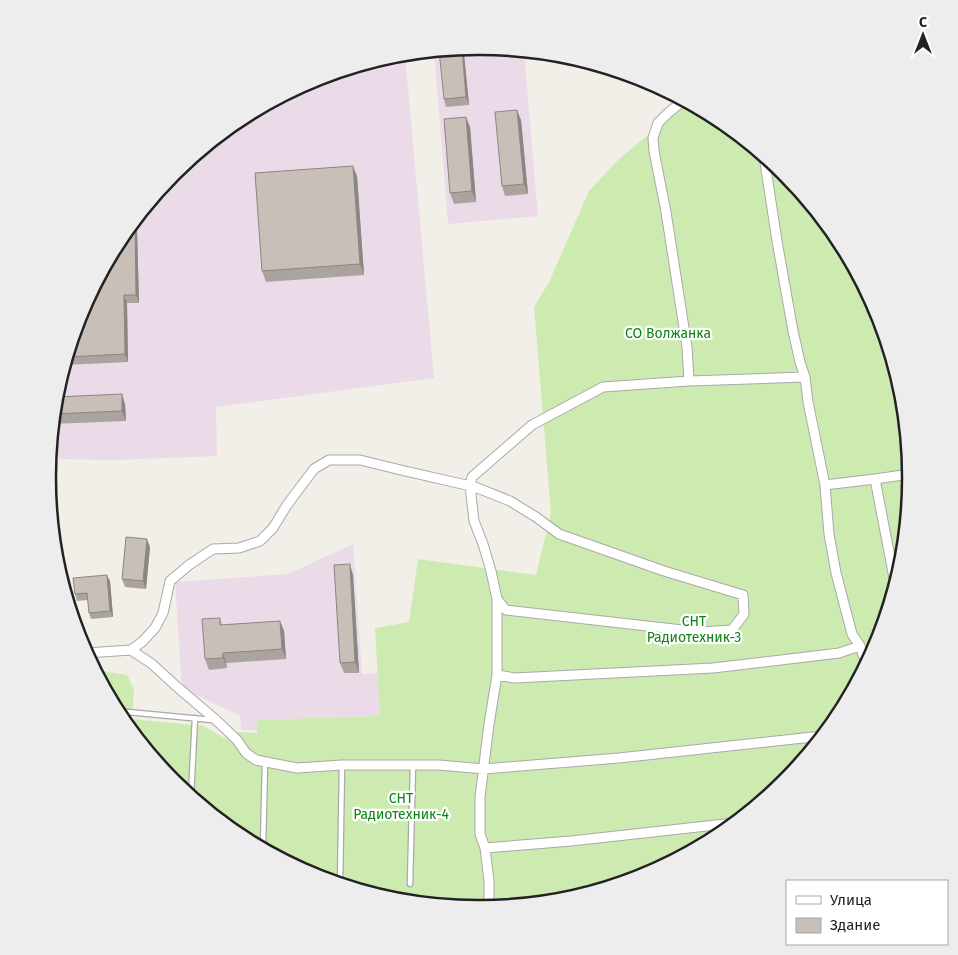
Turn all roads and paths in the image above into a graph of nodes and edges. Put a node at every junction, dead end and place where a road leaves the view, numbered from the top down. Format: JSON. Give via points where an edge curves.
{"nodes":[{"id":1,"x":678,"y":105,"type":"edge"},
{"id":2,"x":766,"y":167,"type":"edge"},
{"id":3,"x":805,"y":376,"type":"junction"},
{"id":4,"x":689,"y":382,"type":"junction"},
{"id":5,"x":902,"y":475,"type":"edge"},
{"id":6,"x":875,"y":480,"type":"junction"},
{"id":7,"x":825,"y":485,"type":"junction"},
{"id":8,"x":470,"y":486,"type":"junction"},
{"id":9,"x":892,"y":567,"type":"edge"},
{"id":10,"x":497,"y":599,"type":"junction"},
{"id":11,"x":860,"y":646,"type":"junction"},
{"id":12,"x":131,"y":650,"type":"junction"},
{"id":13,"x":95,"y":652,"type":"edge"},
{"id":14,"x":863,"y":653,"type":"edge"},
{"id":15,"x":497,"y":675,"type":"junction"},
{"id":16,"x":128,"y":712,"type":"edge"},
{"id":17,"x":195,"y":718,"type":"junction"},
{"id":18,"x":216,"y":720,"type":"junction"},
{"id":19,"x":812,"y":737,"type":"edge"},
{"id":20,"x":265,"y":762,"type":"junction"},
{"id":21,"x":342,"y":765,"type":"junction"},
{"id":22,"x":413,"y":765,"type":"junction"},
{"id":23,"x":484,"y":769,"type":"junction"},
{"id":24,"x":191,"y":787,"type":"edge"},
{"id":25,"x":720,"y":825,"type":"edge"},
{"id":26,"x":263,"y":840,"type":"edge"},
{"id":27,"x":485,"y":848,"type":"junction"},
{"id":28,"x":340,"y":877,"type":"edge"},
{"id":29,"x":410,"y":884,"type":"dead end"},
{"id":30,"x":489,"y":900,"type":"edge"}],
"edges":[{"from":1,"to":4,"type":"street","via":[[658,123],[653,138],[687,347]]},
{"from":2,"to":3,"type":"street","via":[[793,331]]},
{"from":3,"to":4,"type":"street"},
{"from":3,"to":7,"type":"street"},
{"from":4,"to":8,"type":"street","via":[[603,387],[532,425],[472,477]]},
{"from":5,"to":6,"type":"street"},
{"from":6,"to":7,"type":"street"},
{"from":6,"to":9,"type":"street"},
{"from":7,"to":11,"type":"street","via":[[836,573],[852,634]]},
{"from":8,"to":10,"type":"street","via":[[474,521]]},
{"from":8,"to":10,"type":"street","via":[[510,501],[558,534],[743,596],[744,614],[732,630],[700,632],[506,610]]},
{"from":8,"to":12,"type":"street","via":[[360,460],[329,460],[314,469],[273,528],[260,541],[239,548],[213,549],[170,582],[163,612],[155,628]]},
{"from":10,"to":15,"type":"street"},
{"from":11,"to":14,"type":"street"},
{"from":11,"to":15,"type":"street","via":[[839,653],[713,668],[515,678]]},
{"from":12,"to":13,"type":"street"},
{"from":12,"to":18,"type":"street","via":[[152,664]]},
{"from":15,"to":23,"type":"street"},
{"from":16,"to":17,"type":"lane"},
{"from":17,"to":18,"type":"lane"},
{"from":17,"to":24,"type":"lane"},
{"from":18,"to":20,"type":"street","via":[[246,753]]},
{"from":19,"to":23,"type":"street"},
{"from":20,"to":21,"type":"street","via":[[297,768]]},
{"from":20,"to":26,"type":"lane"},
{"from":21,"to":22,"type":"street"},
{"from":21,"to":28,"type":"lane"},
{"from":22,"to":23,"type":"street"},
{"from":22,"to":29,"type":"lane"},
{"from":23,"to":27,"type":"street","via":[[480,834]]},
{"from":25,"to":27,"type":"street"},
{"from":27,"to":30,"type":"street"}]}
